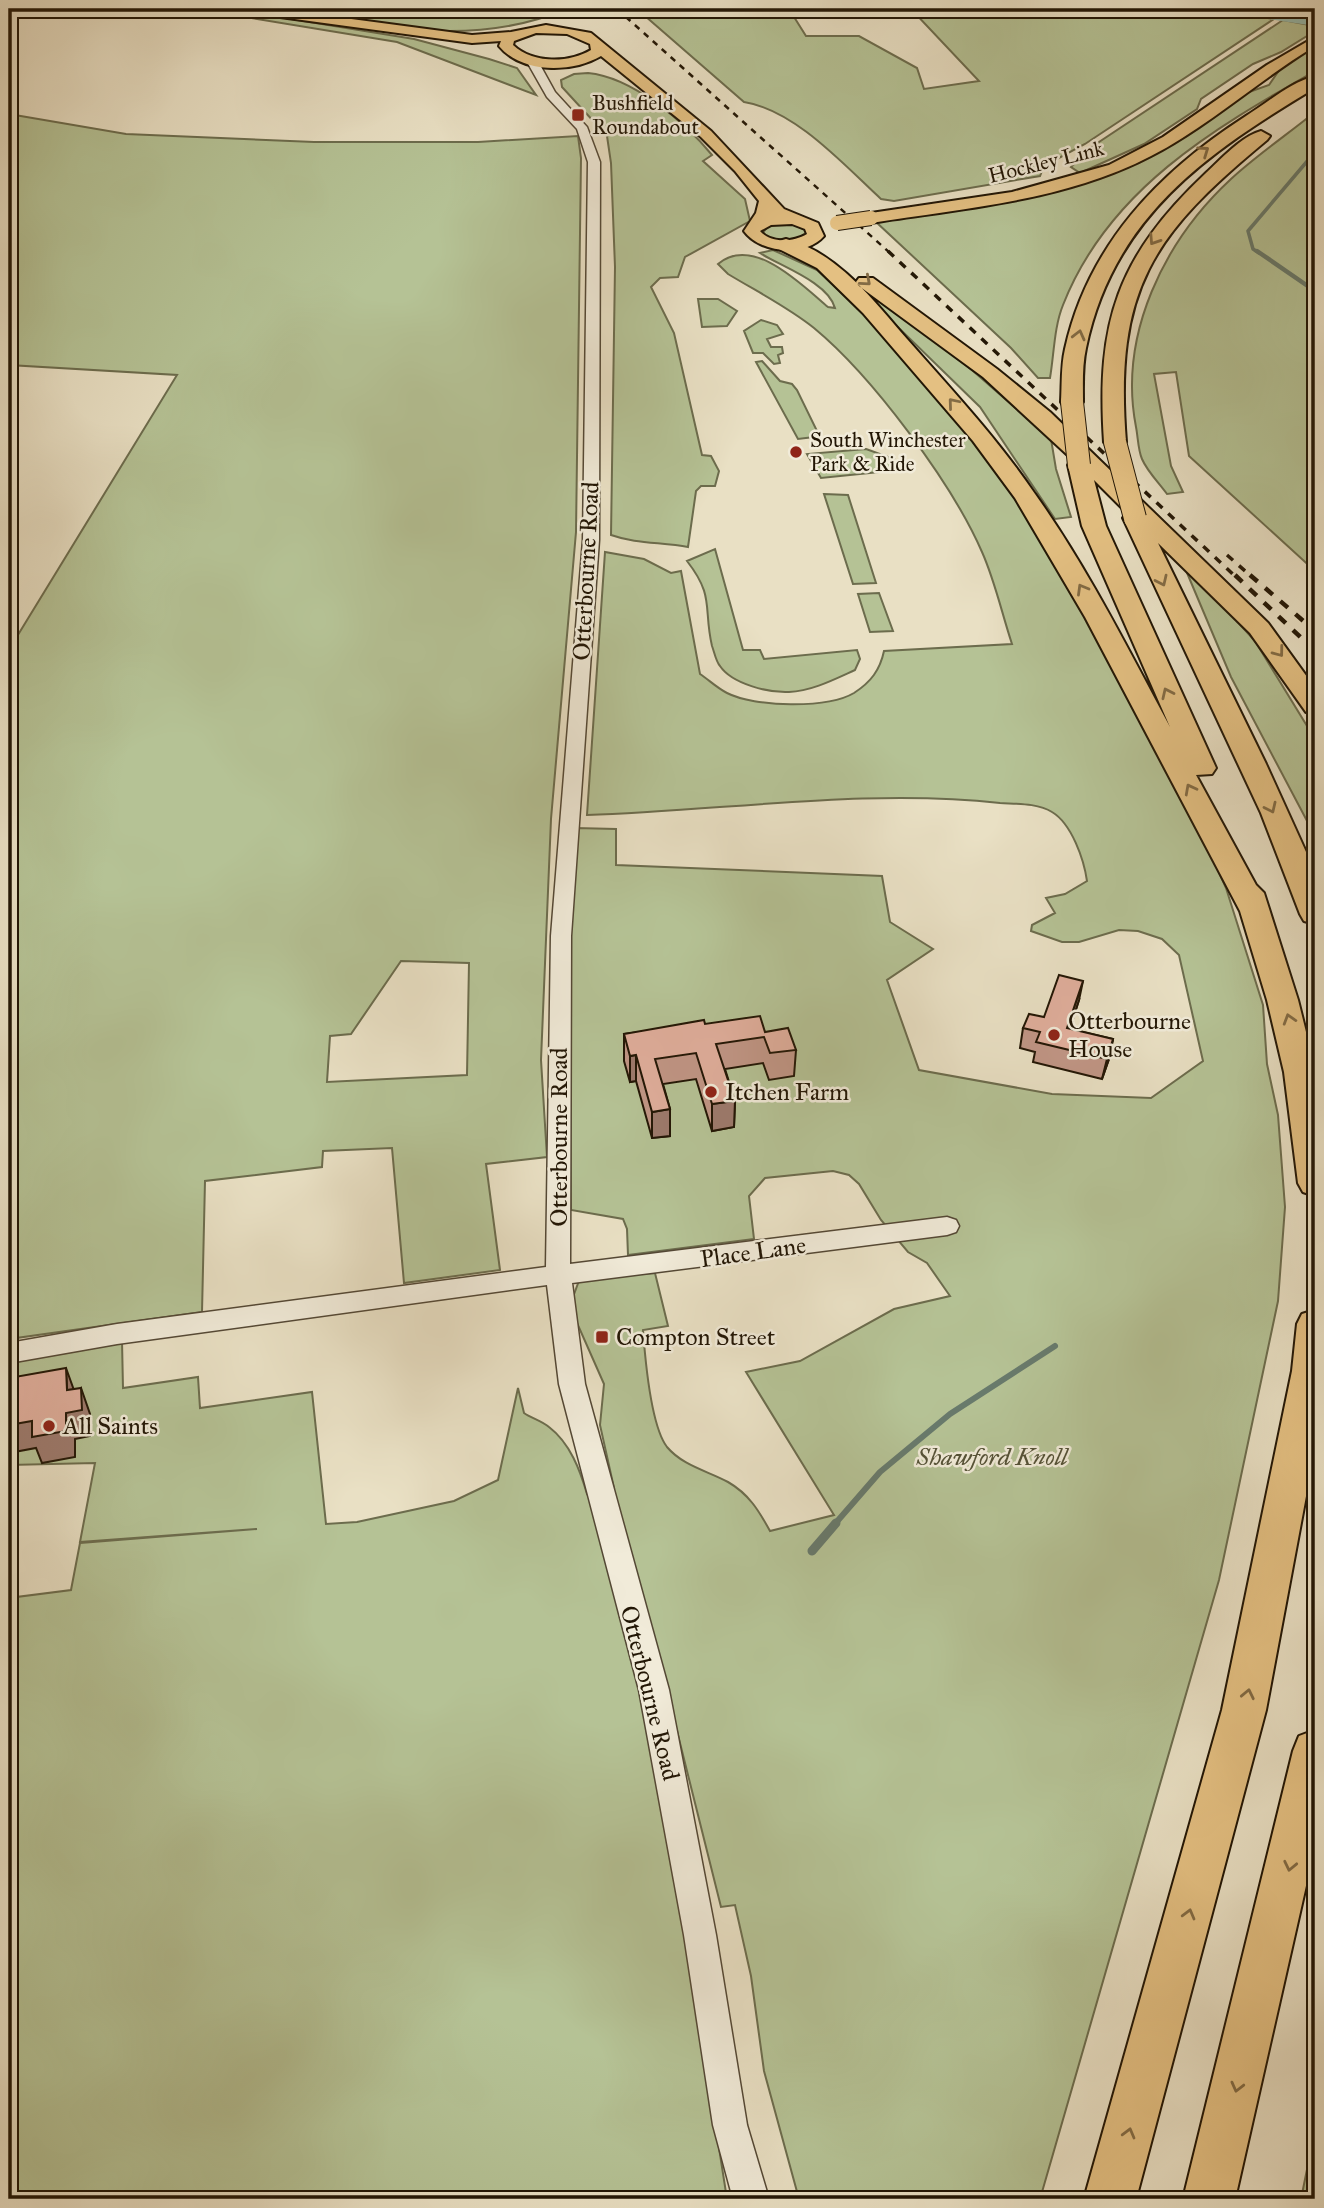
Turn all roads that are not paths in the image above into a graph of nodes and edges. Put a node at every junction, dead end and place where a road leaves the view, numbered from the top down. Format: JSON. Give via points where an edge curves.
{"nodes":[{"id":1,"x":250,"y":9,"type":"edge"},
{"id":2,"x":369,"y":26,"type":"junction"},
{"id":3,"x":514,"y":36,"type":"junction"},
{"id":4,"x":1315,"y":41,"type":"edge"},
{"id":5,"x":598,"y":45,"type":"junction"},
{"id":6,"x":527,"y":58,"type":"junction"},
{"id":7,"x":571,"y":62,"type":"junction"},
{"id":8,"x":540,"y":74,"type":"junction"},
{"id":9,"x":635,"y":78,"type":"junction"},
{"id":10,"x":1315,"y":81,"type":"edge"},
{"id":11,"x":1315,"y":100,"type":"edge"},
{"id":12,"x":765,"y":203,"type":"junction"},
{"id":13,"x":787,"y":219,"type":"junction"},
{"id":14,"x":756,"y":225,"type":"junction"},
{"id":15,"x":813,"y":230,"type":"junction"},
{"id":16,"x":786,"y":245,"type":"junction"},
{"id":17,"x":1315,"y":706,"type":"edge"},
{"id":18,"x":1315,"y":914,"type":"edge"},
{"id":19,"x":1257,"y":915,"type":"junction"},
{"id":20,"x":1315,"y":1183,"type":"edge"},
{"id":21,"x":947,"y":1226,"type":"dead end"},
{"id":22,"x":558,"y":1274,"type":"junction"},
{"id":23,"x":1315,"y":1324,"type":"edge"},
{"id":24,"x":9,"y":1353,"type":"edge"},
{"id":25,"x":1315,"y":1751,"type":"edge"},
{"id":26,"x":751,"y":2199,"type":"edge"},
{"id":27,"x":1110,"y":2199,"type":"edge"},
{"id":28,"x":1209,"y":2199,"type":"edge"}],
"edges":[{"from":1,"to":2,"type":"main road"},
{"from":2,"to":3,"type":"main road","via":[[472,39]]},
{"from":2,"to":6,"type":"main road"},
{"from":3,"to":5,"type":"main road","via":[[572,23]]},
{"from":3,"to":6,"type":"main road","via":[[506,46]]},
{"from":4,"to":15,"type":"main road","name":"Hockley Link","bridge":true,"via":[[1147,152],[1107,170],[1029,192]]},
{"from":5,"to":7,"type":"main road","via":[[595,55]]},
{"from":5,"to":9,"type":"main road"},
{"from":6,"to":7,"type":"main road"},
{"from":6,"to":8,"type":"street","name":"Otterbourne Road"},
{"from":7,"to":8,"type":"street"},
{"from":7,"to":9,"type":"main road","via":[[612,68]]},
{"from":8,"to":22,"type":"street","name":"Otterbourne Road","via":[[546,88],[583,125],[592,142],[594,162],[592,540],[561,936]]},
{"from":9,"to":12,"type":"main road","via":[[708,134],[736,162]]},
{"from":19,"to":10,"type":"highway","one_way":true,"bridge":true,"via":[[1202,767],[1094,526],[1079,465],[1072,402],[1074,352],[1084,313],[1119,240],[1142,207],[1199,154]]},
{"from":11,"to":18,"type":"highway","one_way":true,"bridge":true,"via":[[1204,182],[1176,211],[1142,261],[1122,305],[1110,404],[1135,518],[1290,849]]},
{"from":12,"to":13,"type":"main road"},
{"from":12,"to":14,"type":"main road"},
{"from":13,"to":14,"type":"main road"},
{"from":13,"to":15,"type":"main road"},
{"from":14,"to":16,"type":"main road","via":[[752,231],[758,239]]},
{"from":15,"to":16,"type":"main road","name":"Hockley Link","via":[[802,243]]},
{"from":15,"to":17,"type":"highway","one_way":true,"via":[[869,284],[1042,417],[1252,620]]},
{"from":19,"to":16,"type":"highway","one_way":true,"via":[[1098,617],[1026,497],[981,436],[870,309],[824,264]]},
{"from":20,"to":19,"type":"highway","one_way":true,"via":[[1312,1136],[1293,1030]]},
{"from":21,"to":22,"type":"street","name":"Place Lane"},
{"from":22,"to":24,"type":"street"},
{"from":22,"to":26,"type":"street","name":"Otterbourne Road","via":[[572,1384],[654,1690],[730,2125]]},
{"from":27,"to":23,"type":"highway","one_way":true,"via":[[1244,1710],[1301,1425]]},
{"from":25,"to":28,"type":"highway","one_way":true}]}
